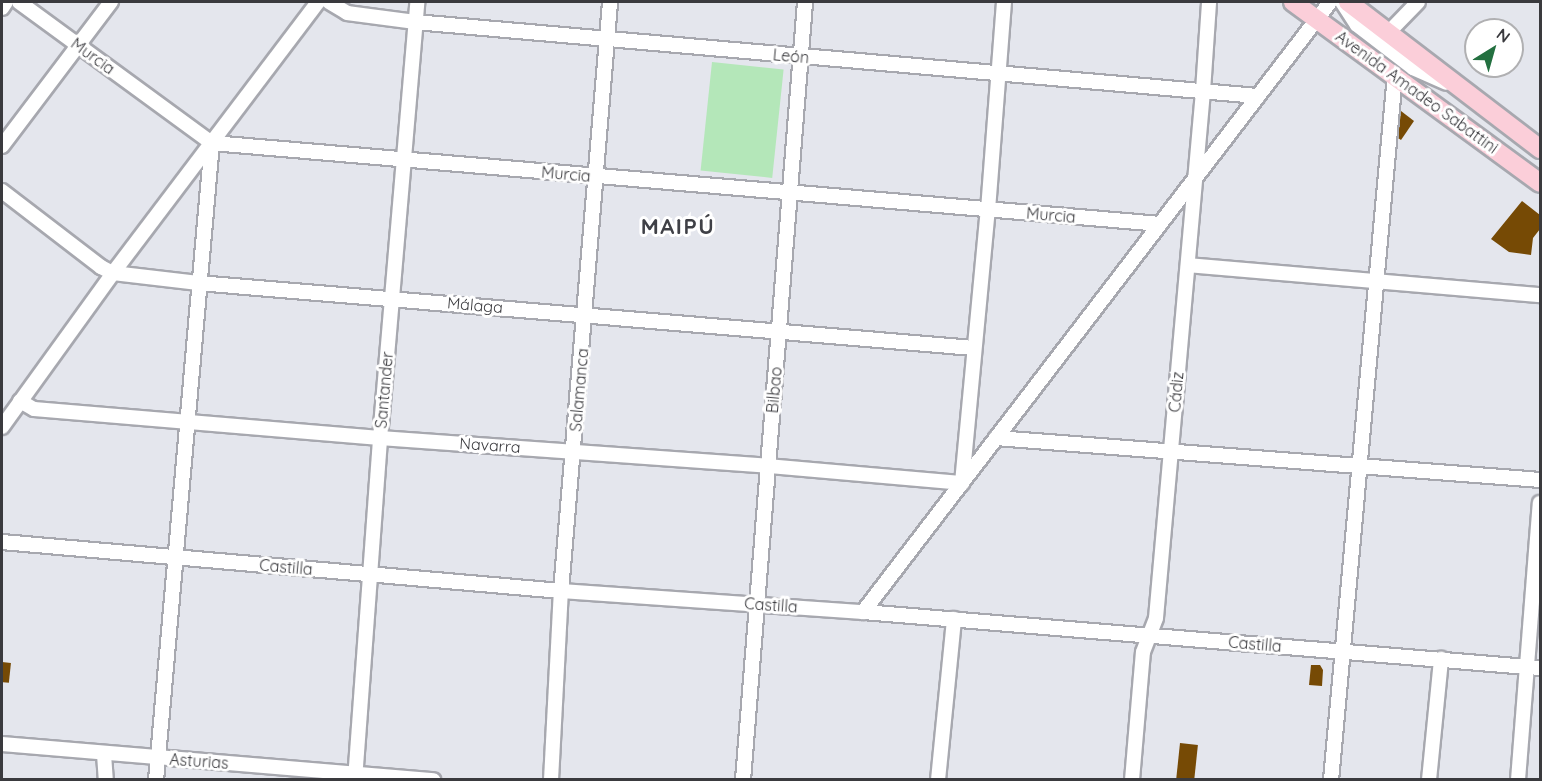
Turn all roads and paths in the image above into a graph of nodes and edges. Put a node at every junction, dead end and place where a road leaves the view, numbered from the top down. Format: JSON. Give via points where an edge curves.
{"nodes":[{"id":1,"x":6,"y":2,"type":"edge"},
{"id":2,"x":19,"y":2,"type":"edge"},
{"id":3,"x":111,"y":2,"type":"edge"},
{"id":4,"x":318,"y":2,"type":"edge"},
{"id":5,"x":329,"y":2,"type":"edge"},
{"id":6,"x":417,"y":2,"type":"edge"},
{"id":7,"x":610,"y":2,"type":"edge"},
{"id":8,"x":805,"y":2,"type":"edge"},
{"id":9,"x":1004,"y":2,"type":"edge"},
{"id":10,"x":1209,"y":2,"type":"edge"},
{"id":11,"x":1293,"y":2,"type":"edge"},
{"id":12,"x":1342,"y":2,"type":"edge"},
{"id":13,"x":1348,"y":2,"type":"edge"},
{"id":14,"x":1418,"y":2,"type":"edge"},
{"id":15,"x":2,"y":8,"type":"edge"},
{"id":16,"x":1321,"y":8,"type":"edge"},
{"id":17,"x":415,"y":22,"type":"junction"},
{"id":18,"x":1388,"y":33,"type":"junction"},
{"id":19,"x":607,"y":40,"type":"junction"},
{"id":20,"x":78,"y":45,"type":"junction"},
{"id":21,"x":801,"y":57,"type":"junction"},
{"id":22,"x":998,"y":73,"type":"junction"},
{"id":23,"x":1395,"y":76,"type":"junction"},
{"id":24,"x":1203,"y":91,"type":"junction"},
{"id":25,"x":1464,"y":91,"type":"junction"},
{"id":26,"x":1258,"y":96,"type":"junction"},
{"id":27,"x":212,"y":143,"type":"junction"},
{"id":28,"x":2,"y":146,"type":"edge"},
{"id":29,"x":1540,"y":149,"type":"edge"},
{"id":30,"x":405,"y":160,"type":"junction"},
{"id":31,"x":597,"y":176,"type":"junction"},
{"id":32,"x":1196,"y":177,"type":"junction"},
{"id":33,"x":1540,"y":183,"type":"edge"},
{"id":34,"x":2,"y":191,"type":"edge"},
{"id":35,"x":790,"y":193,"type":"junction"},
{"id":36,"x":988,"y":210,"type":"junction"},
{"id":37,"x":1160,"y":224,"type":"junction"},
{"id":38,"x":1188,"y":265,"type":"junction"},
{"id":39,"x":113,"y":273,"type":"junction"},
{"id":40,"x":1374,"y":281,"type":"junction"},
{"id":41,"x":198,"y":283,"type":"junction"},
{"id":42,"x":1540,"y":295,"type":"edge"},
{"id":43,"x":391,"y":299,"type":"junction"},
{"id":44,"x":586,"y":314,"type":"junction"},
{"id":45,"x":779,"y":330,"type":"junction"},
{"id":46,"x":974,"y":348,"type":"junction"},
{"id":47,"x":20,"y":401,"type":"junction"},
{"id":48,"x":187,"y":422,"type":"junction"},
{"id":49,"x":2,"y":427,"type":"edge"},
{"id":50,"x":380,"y":438,"type":"junction"},
{"id":51,"x":996,"y":438,"type":"junction"},
{"id":52,"x":573,"y":451,"type":"junction"},
{"id":53,"x":1171,"y":451,"type":"junction"},
{"id":54,"x":768,"y":466,"type":"junction"},
{"id":55,"x":1358,"y":466,"type":"junction"},
{"id":56,"x":1540,"y":480,"type":"edge"},
{"id":57,"x":962,"y":483,"type":"junction"},
{"id":58,"x":1540,"y":503,"type":"edge"},
{"id":59,"x":2,"y":542,"type":"edge"},
{"id":60,"x":175,"y":558,"type":"junction"},
{"id":61,"x":372,"y":575,"type":"junction"},
{"id":62,"x":561,"y":591,"type":"junction"},
{"id":63,"x":757,"y":604,"type":"junction"},
{"id":64,"x":863,"y":612,"type":"junction"},
{"id":65,"x":954,"y":619,"type":"junction"},
{"id":66,"x":1149,"y":635,"type":"junction"},
{"id":67,"x":1342,"y":651,"type":"junction"},
{"id":68,"x":1441,"y":659,"type":"junction"},
{"id":69,"x":1534,"y":667,"type":"edge"},
{"id":70,"x":2,"y":744,"type":"edge"},
{"id":71,"x":104,"y":754,"type":"junction"},
{"id":72,"x":157,"y":758,"type":"junction"},
{"id":73,"x":356,"y":776,"type":"edge"},
{"id":74,"x":106,"y":780,"type":"edge"},
{"id":75,"x":156,"y":780,"type":"edge"},
{"id":76,"x":433,"y":780,"type":"edge"},
{"id":77,"x":551,"y":780,"type":"edge"},
{"id":78,"x":743,"y":780,"type":"edge"},
{"id":79,"x":938,"y":780,"type":"edge"},
{"id":80,"x":1132,"y":780,"type":"edge"},
{"id":81,"x":1331,"y":780,"type":"edge"},
{"id":82,"x":1429,"y":780,"type":"edge"},
{"id":83,"x":1518,"y":780,"type":"edge"}],
"edges":[{"from":1,"to":15,"type":"street"},
{"from":2,"to":20,"type":"street","name":"Murcia"},
{"from":3,"to":20,"type":"street"},
{"from":4,"to":27,"type":"street"},
{"from":5,"to":17,"type":"street","name":"León","via":[[347,13]]},
{"from":6,"to":17,"type":"street","name":"Santander"},
{"from":7,"to":19,"type":"street","name":"Salamanca"},
{"from":8,"to":21,"type":"street","name":"Bilbao"},
{"from":9,"to":22,"type":"street"},
{"from":10,"to":24,"type":"street","name":"Cádiz"},
{"from":11,"to":16,"type":"main road","name":"Avenida Amadeo Sabattini"},
{"from":12,"to":25,"type":"street","via":[[1357,25],[1413,68]]},
{"from":13,"to":18,"type":"main road","name":"Avenida Amadeo Sabattini"},
{"from":14,"to":18,"type":"street"},
{"from":16,"to":23,"type":"main road","name":"Avenida Amadeo Sabattini","via":[[1340,36]]},
{"from":16,"to":26,"type":"street"},
{"from":17,"to":19,"type":"street","name":"León"},
{"from":17,"to":30,"type":"street","name":"Santander"},
{"from":18,"to":25,"type":"main road","name":"Avenida Amadeo Sabattini"},
{"from":19,"to":21,"type":"street","name":"León"},
{"from":19,"to":31,"type":"street","name":"Salamanca"},
{"from":20,"to":27,"type":"street","name":"Murcia"},
{"from":20,"to":28,"type":"street"},
{"from":21,"to":22,"type":"street","name":"León"},
{"from":21,"to":35,"type":"street","name":"Bilbao"},
{"from":22,"to":24,"type":"street","name":"León"},
{"from":22,"to":36,"type":"street"},
{"from":23,"to":33,"type":"main road","name":"Avenida Amadeo Sabattini"},
{"from":23,"to":40,"type":"street"},
{"from":24,"to":26,"type":"street","name":"León"},
{"from":24,"to":32,"type":"street","name":"Cádiz"},
{"from":25,"to":29,"type":"main road","name":"Avenida Amadeo Sabattini"},
{"from":26,"to":32,"type":"street"},
{"from":27,"to":30,"type":"street","name":"Murcia"},
{"from":27,"to":39,"type":"street"},
{"from":27,"to":41,"type":"street"},
{"from":30,"to":31,"type":"street","name":"Murcia"},
{"from":30,"to":43,"type":"street","name":"Santander"},
{"from":31,"to":35,"type":"street","name":"Murcia"},
{"from":31,"to":44,"type":"street","name":"Salamanca"},
{"from":32,"to":37,"type":"street"},
{"from":32,"to":38,"type":"street","name":"Cádiz"},
{"from":34,"to":39,"type":"street","name":"Málaga"},
{"from":35,"to":36,"type":"street","name":"Murcia"},
{"from":35,"to":45,"type":"street","name":"Bilbao"},
{"from":36,"to":37,"type":"street","name":"Murcia"},
{"from":36,"to":46,"type":"street"},
{"from":37,"to":51,"type":"street"},
{"from":38,"to":40,"type":"street"},
{"from":38,"to":53,"type":"street","name":"Cádiz"},
{"from":39,"to":41,"type":"street","name":"Málaga"},
{"from":39,"to":47,"type":"street"},
{"from":40,"to":42,"type":"street"},
{"from":40,"to":55,"type":"street"},
{"from":41,"to":43,"type":"street","name":"Málaga"},
{"from":41,"to":48,"type":"street"},
{"from":43,"to":44,"type":"street","name":"Málaga"},
{"from":43,"to":50,"type":"street","name":"Santander"},
{"from":44,"to":45,"type":"street","name":"Málaga"},
{"from":44,"to":52,"type":"street","name":"Salamanca"},
{"from":45,"to":46,"type":"street","name":"Málaga"},
{"from":45,"to":54,"type":"street","name":"Bilbao"},
{"from":46,"to":57,"type":"street"},
{"from":47,"to":48,"type":"street","name":"Navarra","via":[[34,409]]},
{"from":47,"to":49,"type":"street"},
{"from":48,"to":50,"type":"street","name":"Navarra"},
{"from":48,"to":60,"type":"street"},
{"from":50,"to":52,"type":"street","name":"Navarra"},
{"from":50,"to":61,"type":"street","name":"Santander"},
{"from":51,"to":53,"type":"street"},
{"from":51,"to":57,"type":"street"},
{"from":52,"to":54,"type":"street","name":"Navarra"},
{"from":52,"to":62,"type":"street","name":"Salamanca"},
{"from":53,"to":55,"type":"street"},
{"from":53,"to":66,"type":"street","name":"Cádiz","via":[[1156,618]]},
{"from":54,"to":57,"type":"street","name":"Navarra"},
{"from":54,"to":63,"type":"street","name":"Bilbao"},
{"from":55,"to":56,"type":"street"},
{"from":55,"to":67,"type":"street"},
{"from":57,"to":64,"type":"street"},
{"from":58,"to":69,"type":"street"},
{"from":59,"to":60,"type":"street","name":"Castilla"},
{"from":60,"to":61,"type":"street","name":"Castilla"},
{"from":60,"to":72,"type":"street"},
{"from":61,"to":62,"type":"street","name":"Castilla"},
{"from":61,"to":73,"type":"street","name":"Santander"},
{"from":62,"to":63,"type":"street","name":"Castilla"},
{"from":62,"to":77,"type":"street","name":"Salamanca"},
{"from":63,"to":64,"type":"street","name":"Castilla"},
{"from":63,"to":78,"type":"street","name":"Bilbao"},
{"from":64,"to":65,"type":"street","name":"Castilla"},
{"from":65,"to":66,"type":"street","name":"Castilla"},
{"from":65,"to":79,"type":"street"},
{"from":66,"to":67,"type":"street","name":"Castilla"},
{"from":66,"to":80,"type":"street","name":"Cádiz","via":[[1143,652]]},
{"from":67,"to":68,"type":"street","name":"Castilla"},
{"from":67,"to":81,"type":"street"},
{"from":68,"to":69,"type":"street","name":"Castilla"},
{"from":68,"to":82,"type":"street"},
{"from":69,"to":83,"type":"street"},
{"from":70,"to":71,"type":"street","name":"Asturias"},
{"from":71,"to":72,"type":"street","name":"Asturias"},
{"from":71,"to":74,"type":"street"},
{"from":72,"to":73,"type":"street","name":"Asturias"},
{"from":72,"to":75,"type":"street"},
{"from":73,"to":76,"type":"street","name":"Asturias"}]}
